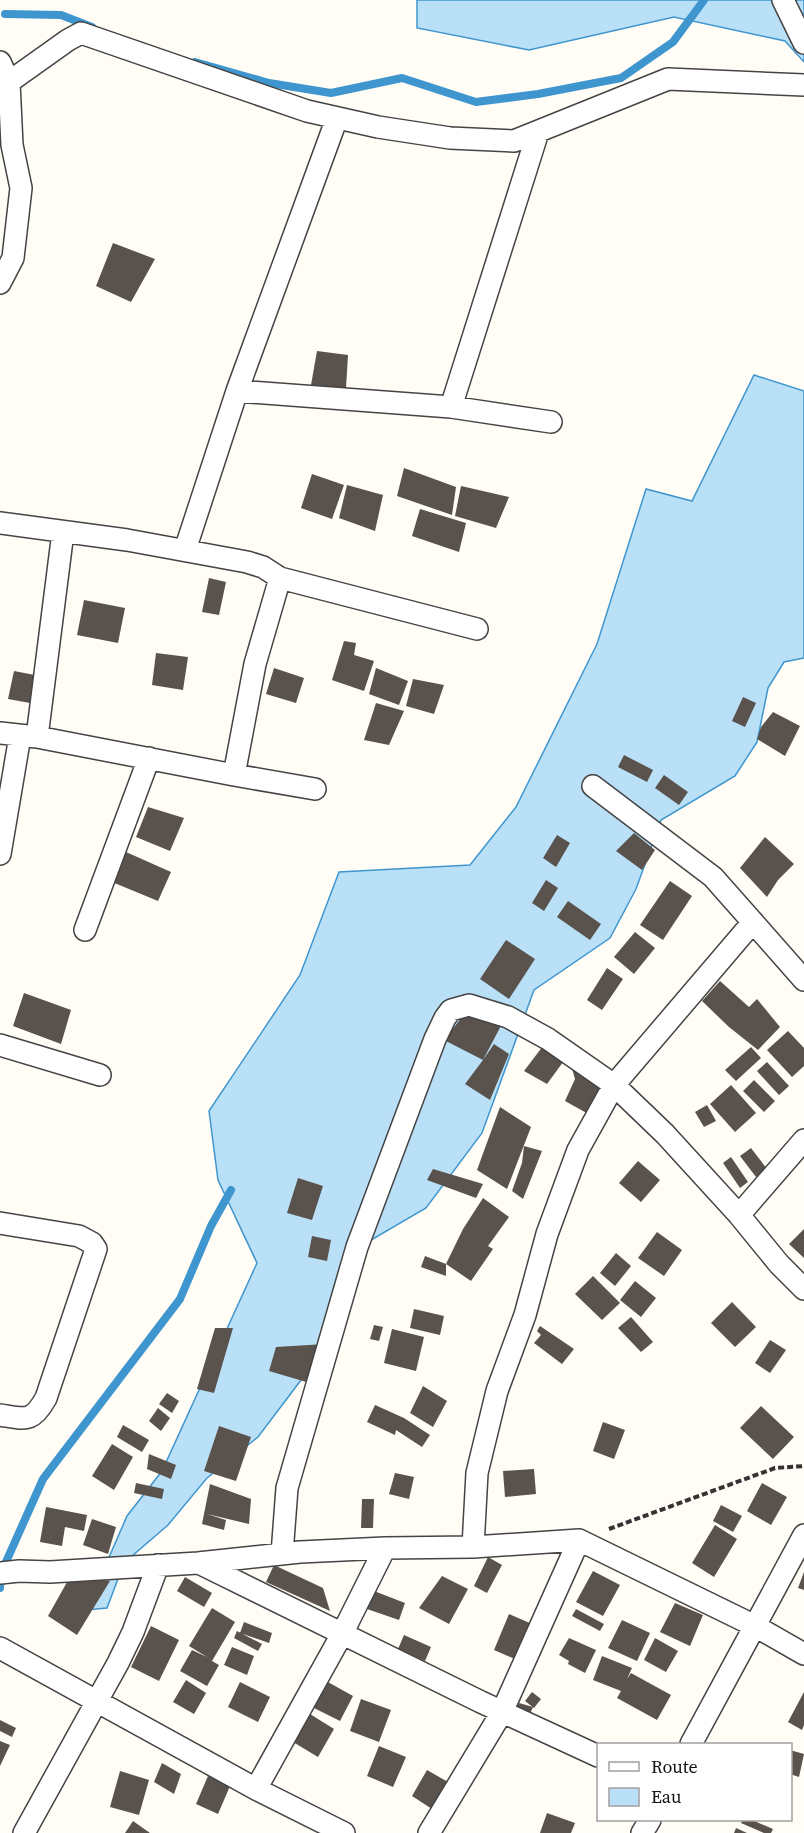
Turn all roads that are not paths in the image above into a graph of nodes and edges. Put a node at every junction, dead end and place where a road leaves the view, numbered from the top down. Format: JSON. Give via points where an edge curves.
{"nodes":[{"id":1,"x":783,"y":0,"type":"edge"},
{"id":2,"x":804,"y":43,"type":"edge"},
{"id":3,"x":0,"y":62,"type":"edge"},
{"id":4,"x":9,"y":82,"type":"junction"},
{"id":5,"x":804,"y":84,"type":"edge"},
{"id":6,"x":337,"y":118,"type":"junction"},
{"id":7,"x":538,"y":132,"type":"junction"},
{"id":8,"x":6,"y":146,"type":"edge"},
{"id":9,"x":0,"y":283,"type":"edge"},
{"id":10,"x":237,"y":391,"type":"junction"},
{"id":11,"x":451,"y":407,"type":"junction"},
{"id":12,"x":550,"y":422,"type":"dead end"},
{"id":13,"x":0,"y":524,"type":"edge"},
{"id":14,"x":63,"y":532,"type":"junction"},
{"id":15,"x":185,"y":550,"type":"junction"},
{"id":16,"x":280,"y":578,"type":"junction"},
{"id":17,"x":477,"y":629,"type":"dead end"},
{"id":18,"x":19,"y":735,"type":"edge"},
{"id":19,"x":149,"y":758,"type":"junction"},
{"id":20,"x":234,"y":775,"type":"junction"},
{"id":21,"x":593,"y":786,"type":"dead end"},
{"id":22,"x":315,"y":789,"type":"dead end"},
{"id":23,"x":0,"y":854,"type":"edge"},
{"id":24,"x":753,"y":922,"type":"junction"},
{"id":25,"x":85,"y":930,"type":"dead end"},
{"id":26,"x":804,"y":980,"type":"edge"},
{"id":27,"x":0,"y":1045,"type":"edge"},
{"id":28,"x":100,"y":1076,"type":"dead end"},
{"id":29,"x":614,"y":1085,"type":"junction"},
{"id":30,"x":804,"y":1140,"type":"edge"},
{"id":31,"x":740,"y":1215,"type":"junction"},
{"id":32,"x":0,"y":1223,"type":"edge"},
{"id":33,"x":804,"y":1289,"type":"edge"},
{"id":34,"x":0,"y":1415,"type":"edge"},
{"id":35,"x":804,"y":1535,"type":"edge"},
{"id":36,"x":579,"y":1540,"type":"junction"},
{"id":37,"x":472,"y":1547,"type":"junction"},
{"id":38,"x":385,"y":1548,"type":"junction"},
{"id":39,"x":282,"y":1554,"type":"junction"},
{"id":40,"x":198,"y":1563,"type":"junction"},
{"id":41,"x":158,"y":1565,"type":"junction"},
{"id":42,"x":0,"y":1573,"type":"edge"},
{"id":43,"x":755,"y":1626,"type":"junction"},
{"id":44,"x":342,"y":1634,"type":"junction"},
{"id":45,"x":0,"y":1648,"type":"edge"},
{"id":46,"x":804,"y":1654,"type":"edge"},
{"id":47,"x":97,"y":1701,"type":"junction"},
{"id":48,"x":502,"y":1712,"type":"junction"},
{"id":49,"x":692,"y":1743,"type":"edge"},
{"id":50,"x":597,"y":1756,"type":"edge"},
{"id":51,"x":256,"y":1789,"type":"junction"},
{"id":52,"x":24,"y":1833,"type":"edge"},
{"id":53,"x":344,"y":1833,"type":"edge"},
{"id":54,"x":429,"y":1833,"type":"edge"}],
"edges":[{"from":1,"to":2,"type":"street"},
{"from":3,"to":4,"type":"street"},
{"from":4,"to":6,"type":"street","via":[[81,33]]},
{"from":4,"to":8,"type":"street"},
{"from":5,"to":7,"type":"street","via":[[668,79]]},
{"from":6,"to":7,"type":"street","via":[[450,138],[514,141]]},
{"from":6,"to":10,"type":"street"},
{"from":7,"to":11,"type":"street"},
{"from":8,"to":9,"type":"street","via":[[21,188],[13,258]]},
{"from":10,"to":11,"type":"street"},
{"from":10,"to":15,"type":"street"},
{"from":11,"to":12,"type":"street"},
{"from":13,"to":14,"type":"street"},
{"from":14,"to":15,"type":"street"},
{"from":14,"to":18,"type":"street"},
{"from":15,"to":16,"type":"street","via":[[247,562]]},
{"from":16,"to":17,"type":"street"},
{"from":16,"to":20,"type":"street","via":[[255,664]]},
{"from":18,"to":19,"type":"street"},
{"from":18,"to":23,"type":"street"},
{"from":19,"to":20,"type":"street"},
{"from":19,"to":25,"type":"street"},
{"from":20,"to":22,"type":"street"},
{"from":21,"to":24,"type":"street","via":[[713,877]]},
{"from":24,"to":26,"type":"street"},
{"from":24,"to":29,"type":"street"},
{"from":27,"to":28,"type":"street"},
{"from":29,"to":31,"type":"street"},
{"from":29,"to":37,"type":"street","via":[[578,1150],[497,1391],[477,1473]]},
{"from":29,"to":39,"type":"street","via":[[548,1039],[508,1017],[469,1005],[451,1010],[445,1018],[357,1247],[287,1488]]},
{"from":30,"to":31,"type":"street"},
{"from":31,"to":33,"type":"street"},
{"from":32,"to":34,"type":"street","via":[[79,1236],[96,1249],[41,1407],[29,1419]]},
{"from":35,"to":43,"type":"street"},
{"from":36,"to":37,"type":"street"},
{"from":36,"to":43,"type":"street"},
{"from":36,"to":48,"type":"street"},
{"from":37,"to":38,"type":"street"},
{"from":38,"to":39,"type":"street"},
{"from":38,"to":44,"type":"street"},
{"from":39,"to":40,"type":"street"},
{"from":40,"to":41,"type":"street"},
{"from":40,"to":44,"type":"street"},
{"from":41,"to":42,"type":"street"},
{"from":41,"to":47,"type":"street","via":[[133,1632]]},
{"from":43,"to":46,"type":"street"},
{"from":43,"to":49,"type":"street"},
{"from":44,"to":48,"type":"street"},
{"from":44,"to":51,"type":"street"},
{"from":45,"to":47,"type":"street"},
{"from":47,"to":51,"type":"street"},
{"from":47,"to":52,"type":"street"},
{"from":48,"to":50,"type":"street"},
{"from":48,"to":54,"type":"street"},
{"from":51,"to":53,"type":"street"}]}
